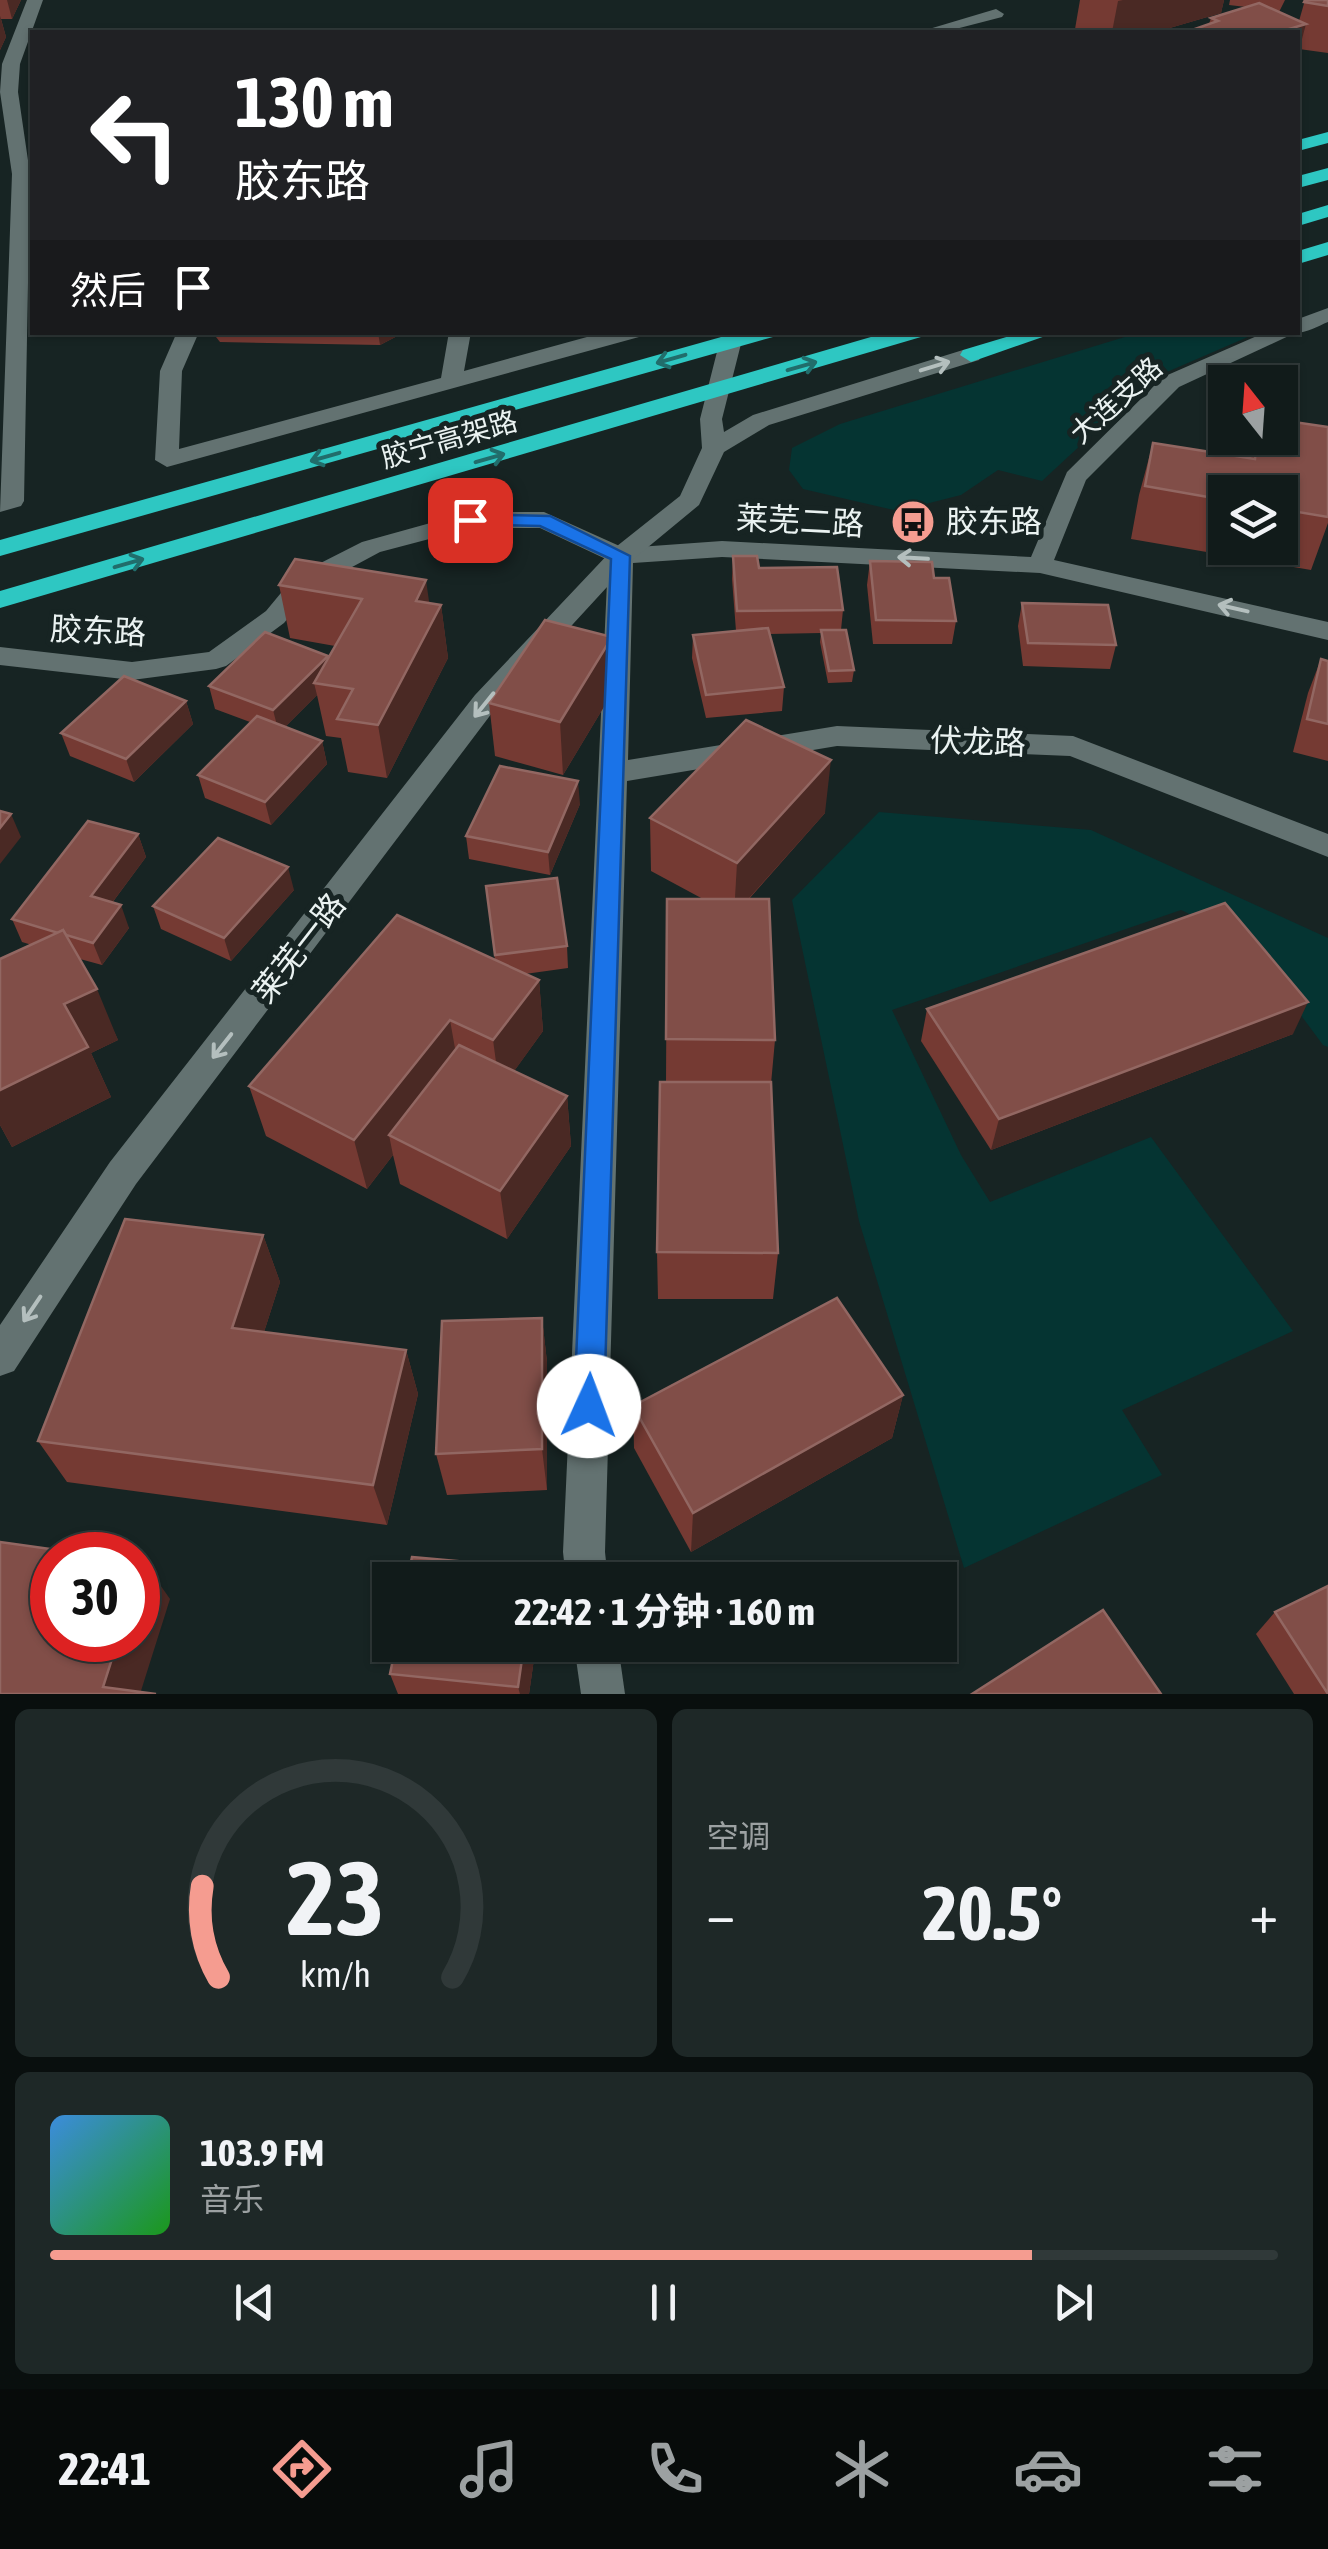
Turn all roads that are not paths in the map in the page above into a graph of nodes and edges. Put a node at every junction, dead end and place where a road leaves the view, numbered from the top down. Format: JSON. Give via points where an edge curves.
{"nodes":[{"id":1,"x":35,"y":0,"type":"edge"},
{"id":2,"x":996,"y":14,"type":"dead end"},
{"id":3,"x":935,"y":30,"type":"edge"},
{"id":4,"x":9,"y":92,"type":"junction"},
{"id":5,"x":30,"y":92,"type":"edge"},
{"id":6,"x":1328,"y":137,"type":"edge"},
{"id":7,"x":1300,"y":145,"type":"edge"},
{"id":8,"x":1328,"y":174,"type":"edge"},
{"id":9,"x":1300,"y":181,"type":"edge"},
{"id":10,"x":1328,"y":211,"type":"edge"},
{"id":11,"x":1300,"y":219,"type":"edge"},
{"id":12,"x":1328,"y":248,"type":"edge"},
{"id":13,"x":1300,"y":257,"type":"edge"},
{"id":14,"x":1328,"y":314,"type":"edge"},
{"id":15,"x":1300,"y":326,"type":"edge"},
{"id":16,"x":187,"y":335,"type":"edge"},
{"id":17,"x":460,"y":335,"type":"edge"},
{"id":18,"x":619,"y":335,"type":"edge"},
{"id":19,"x":731,"y":335,"type":"edge"},
{"id":20,"x":754,"y":335,"type":"edge"},
{"id":21,"x":904,"y":335,"type":"edge"},
{"id":22,"x":1036,"y":335,"type":"edge"},
{"id":23,"x":1278,"y":335,"type":"edge"},
{"id":24,"x":971,"y":355,"type":"joint"},
{"id":25,"x":452,"y":382,"type":"junction"},
{"id":26,"x":714,"y":448,"type":"junction"},
{"id":27,"x":6,"y":503,"type":"edge"},
{"id":28,"x":0,"y":548,"type":"edge"},
{"id":29,"x":621,"y":556,"type":"junction"},
{"id":30,"x":1040,"y":564,"type":"junction"},
{"id":31,"x":3,"y":599,"type":"edge"},
{"id":32,"x":1328,"y":631,"type":"edge"},
{"id":33,"x":0,"y":656,"type":"edge"},
{"id":34,"x":611,"y":772,"type":"junction"},
{"id":35,"x":1328,"y":846,"type":"edge"},
{"id":36,"x":0,"y":1358,"type":"edge"},
{"id":37,"x":585,"y":1562,"type":"edge"},
{"id":38,"x":598,"y":1662,"type":"edge"},
{"id":39,"x":603,"y":1694,"type":"edge"}],
"edges":[{"from":1,"to":4,"type":"street","via":[[11,64]]},
{"from":2,"to":3,"type":"street"},
{"from":4,"to":5,"type":"street"},
{"from":4,"to":27,"type":"street","via":[[21,174]]},
{"from":6,"to":7,"type":"highway"},
{"from":8,"to":9,"type":"highway"},
{"from":10,"to":11,"type":"highway"},
{"from":12,"to":13,"type":"highway"},
{"from":14,"to":15,"type":"street"},
{"from":16,"to":25,"type":"street","via":[[171,371],[167,460]]},
{"from":17,"to":25,"type":"street"},
{"from":18,"to":25,"type":"street"},
{"from":19,"to":26,"type":"street","via":[[711,419]]},
{"from":20,"to":28,"type":"highway","name":"胶宁高架路","one_way":true},
{"from":31,"to":21,"type":"highway","name":"胶宁高架路","one_way":true},
{"from":22,"to":24,"type":"highway"},
{"from":23,"to":30,"type":"street","name":"大连支路","via":[[1171,382],[1075,477]]},
{"from":26,"to":24,"type":"street","one_way":true,"via":[[761,420]]},
{"from":26,"to":29,"type":"street","name":"莱芜一路","via":[[690,500]]},
{"from":30,"to":29,"type":"street","name":"莱芜二路","one_way":true,"via":[[722,550]]},
{"from":29,"to":33,"type":"street","name":"胶东路","via":[[544,520],[470,520],[371,547],[304,582],[275,617],[216,660],[132,670]]},
{"from":29,"to":34,"type":"street"},
{"from":29,"to":36,"type":"street","name":"莱芜一路","one_way":true,"via":[[485,702],[123,1172]]},
{"from":32,"to":30,"type":"street","name":"莱芜二路","one_way":true},
{"from":34,"to":35,"type":"street","name":"伏龙路","via":[[837,736],[1073,746]]},
{"from":34,"to":37,"type":"street"},
{"from":38,"to":39,"type":"street"}]}
